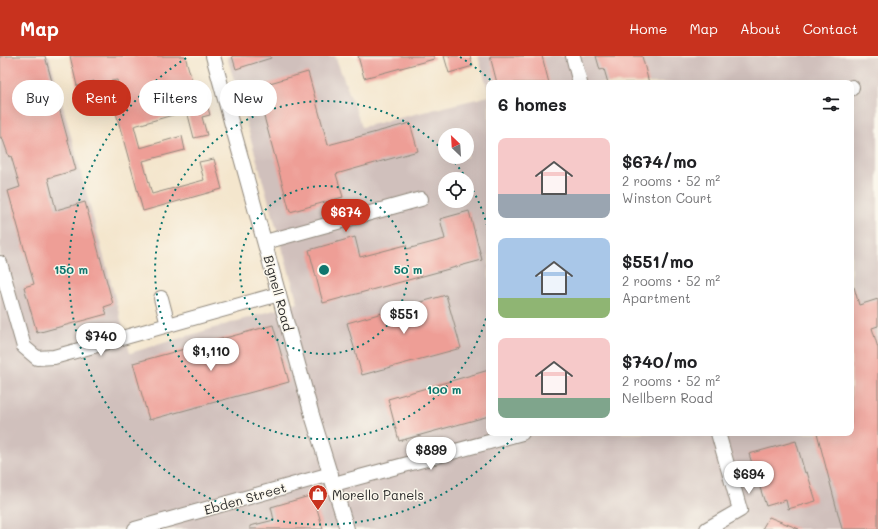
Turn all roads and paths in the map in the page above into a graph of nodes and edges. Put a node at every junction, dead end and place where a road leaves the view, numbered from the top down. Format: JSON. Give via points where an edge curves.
{"nodes":[{"id":1,"x":213,"y":56,"type":"edge"},
{"id":2,"x":573,"y":56,"type":"edge"},
{"id":3,"x":579,"y":80,"type":"edge"},
{"id":4,"x":421,"y":199,"type":"dead end"},
{"id":5,"x":265,"y":242,"type":"junction"},
{"id":6,"x":0,"y":263,"type":"edge"},
{"id":7,"x":279,"y":294,"type":"junction"},
{"id":8,"x":160,"y":298,"type":"dead end"},
{"id":9,"x":168,"y":325,"type":"junction"},
{"id":10,"x":510,"y":436,"type":"edge"},
{"id":11,"x":719,"y":436,"type":"edge"},
{"id":12,"x":333,"y":479,"type":"junction"},
{"id":13,"x":135,"y":529,"type":"edge"},
{"id":14,"x":347,"y":529,"type":"edge"},
{"id":15,"x":707,"y":529,"type":"edge"}],
"edges":[{"from":1,"to":5,"type":"street","name":"Bignell Road"},
{"from":2,"to":3,"type":"street"},
{"from":4,"to":5,"type":"street"},
{"from":5,"to":7,"type":"street","name":"Bignell Road"},
{"from":6,"to":9,"type":"street","via":[[24,347],[37,358],[54,357]]},
{"from":7,"to":9,"type":"street"},
{"from":7,"to":12,"type":"street","name":"Bignell Road","via":[[312,415]]},
{"from":8,"to":9,"type":"street"},
{"from":10,"to":12,"type":"street","name":"Ebden Street"},
{"from":11,"to":15,"type":"street","via":[[740,510]]},
{"from":12,"to":13,"type":"street","name":"Ebden Street"},
{"from":12,"to":14,"type":"street","name":"Bignell Road"}]}
